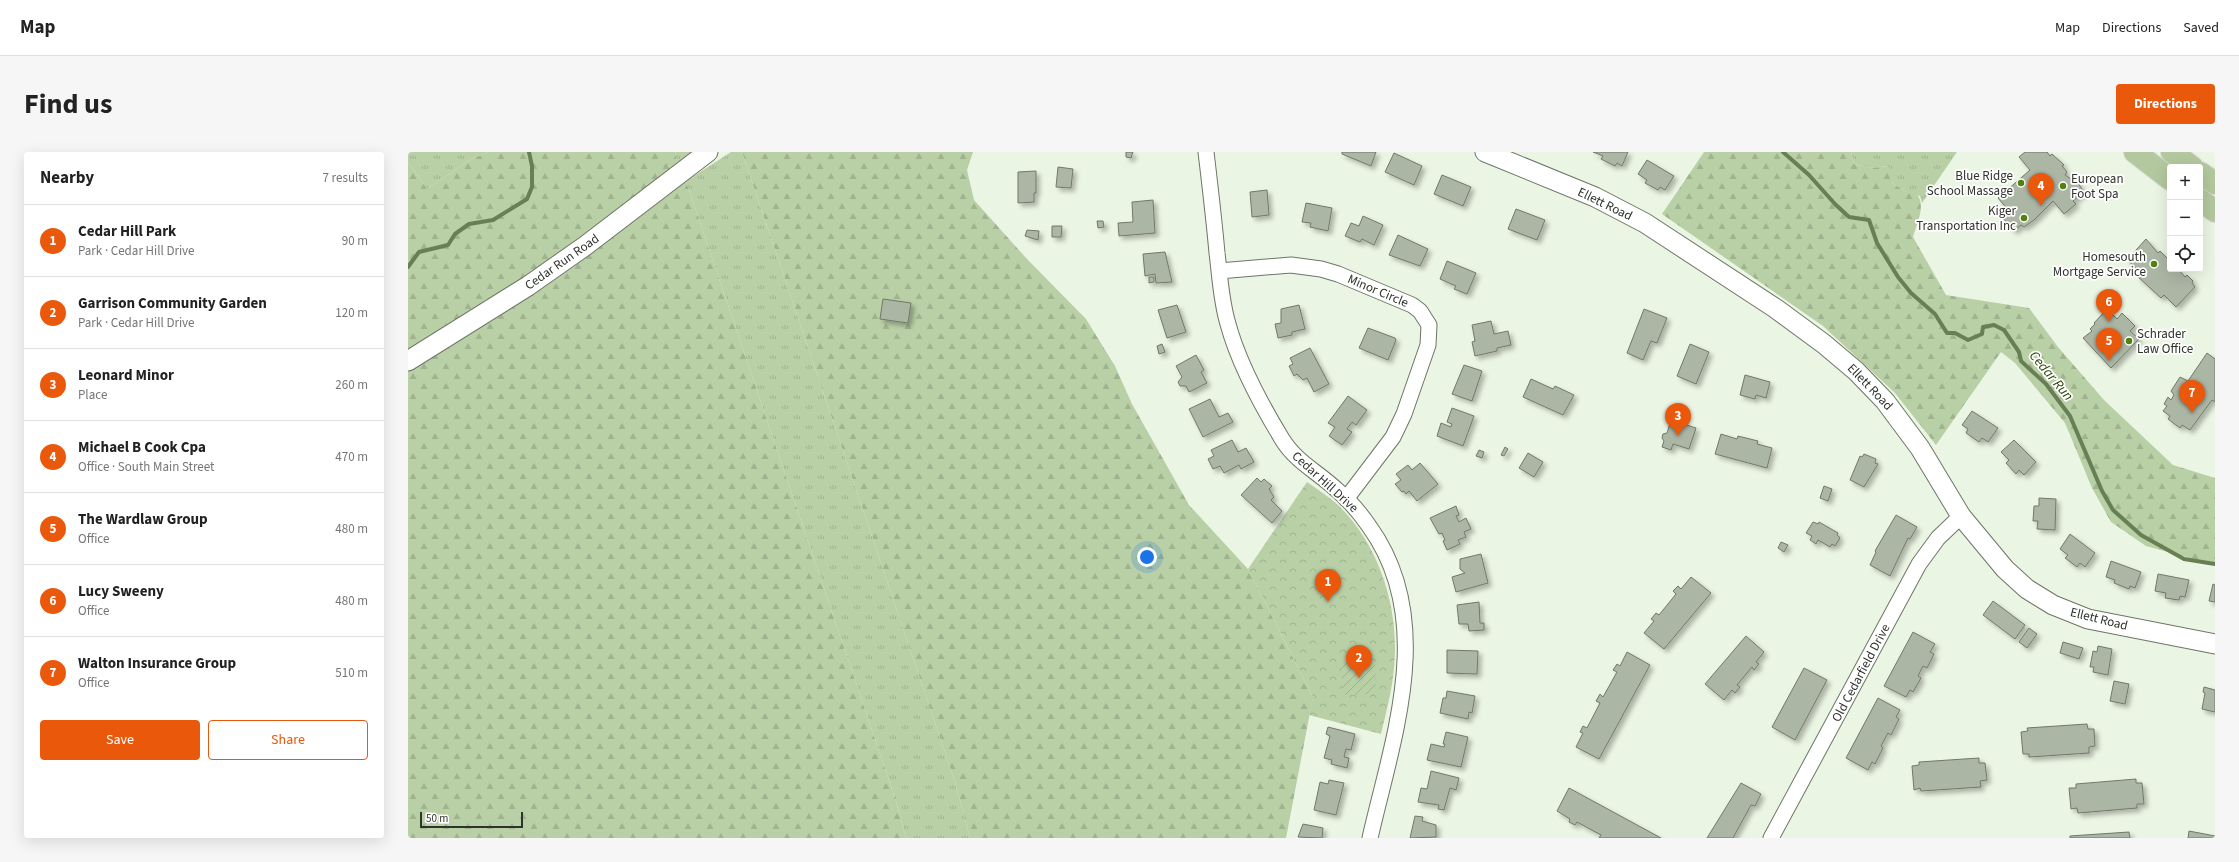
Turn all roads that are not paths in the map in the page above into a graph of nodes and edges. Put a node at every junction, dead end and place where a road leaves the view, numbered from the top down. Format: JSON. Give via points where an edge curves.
{"nodes":[{"id":1,"x":708,"y":152,"type":"edge"},
{"id":2,"x":1206,"y":152,"type":"edge"},
{"id":3,"x":1485,"y":152,"type":"edge"},
{"id":4,"x":2135,"y":152,"type":"edge"},
{"id":5,"x":2172,"y":152,"type":"edge"},
{"id":6,"x":2188,"y":164,"type":"edge"},
{"id":7,"x":2203,"y":175,"type":"edge"},
{"id":8,"x":2167,"y":177,"type":"edge"},
{"id":9,"x":2215,"y":183,"type":"edge"},
{"id":10,"x":2203,"y":202,"type":"edge"},
{"id":11,"x":2215,"y":211,"type":"edge"},
{"id":12,"x":1219,"y":271,"type":"junction"},
{"id":13,"x":408,"y":361,"type":"edge"},
{"id":14,"x":1346,"y":498,"type":"junction"},
{"id":15,"x":1961,"y":516,"type":"junction"},
{"id":16,"x":2215,"y":644,"type":"edge"},
{"id":17,"x":1370,"y":838,"type":"edge"},
{"id":18,"x":1772,"y":838,"type":"edge"}],
"edges":[{"from":1,"to":13,"type":"street","name":"Cedar Run Road","via":[[534,282]]},
{"from":2,"to":12,"type":"street","name":"Cedar Hill Drive"},
{"from":3,"to":15,"type":"street","name":"Ellett Road","via":[[1595,197],[1645,223],[1775,308],[1824,344],[1851,366],[1885,401],[1920,448]]},
{"from":4,"to":8,"type":"main road"},
{"from":5,"to":6,"type":"main road"},
{"from":7,"to":9,"type":"main road"},
{"from":10,"to":11,"type":"main road"},
{"from":12,"to":14,"type":"street","name":"Cedar Hill Drive","via":[[1222,300],[1230,332],[1281,437],[1301,462]]},
{"from":12,"to":14,"type":"street","name":"Minor Circle","via":[[1290,265],[1321,269],[1412,305],[1425,317],[1430,335],[1428,345],[1399,426],[1386,449]]},
{"from":14,"to":17,"type":"street","name":"Cedar Hill Drive","via":[[1370,527],[1387,558],[1398,588],[1405,625],[1406,668],[1402,695]]},
{"from":15,"to":16,"type":"street","name":"Ellett Road","via":[[2005,569],[2053,605],[2088,619]]},
{"from":15,"to":18,"type":"street","name":"Old Cedarfield Drive","via":[[1938,538],[1919,564]]}]}
